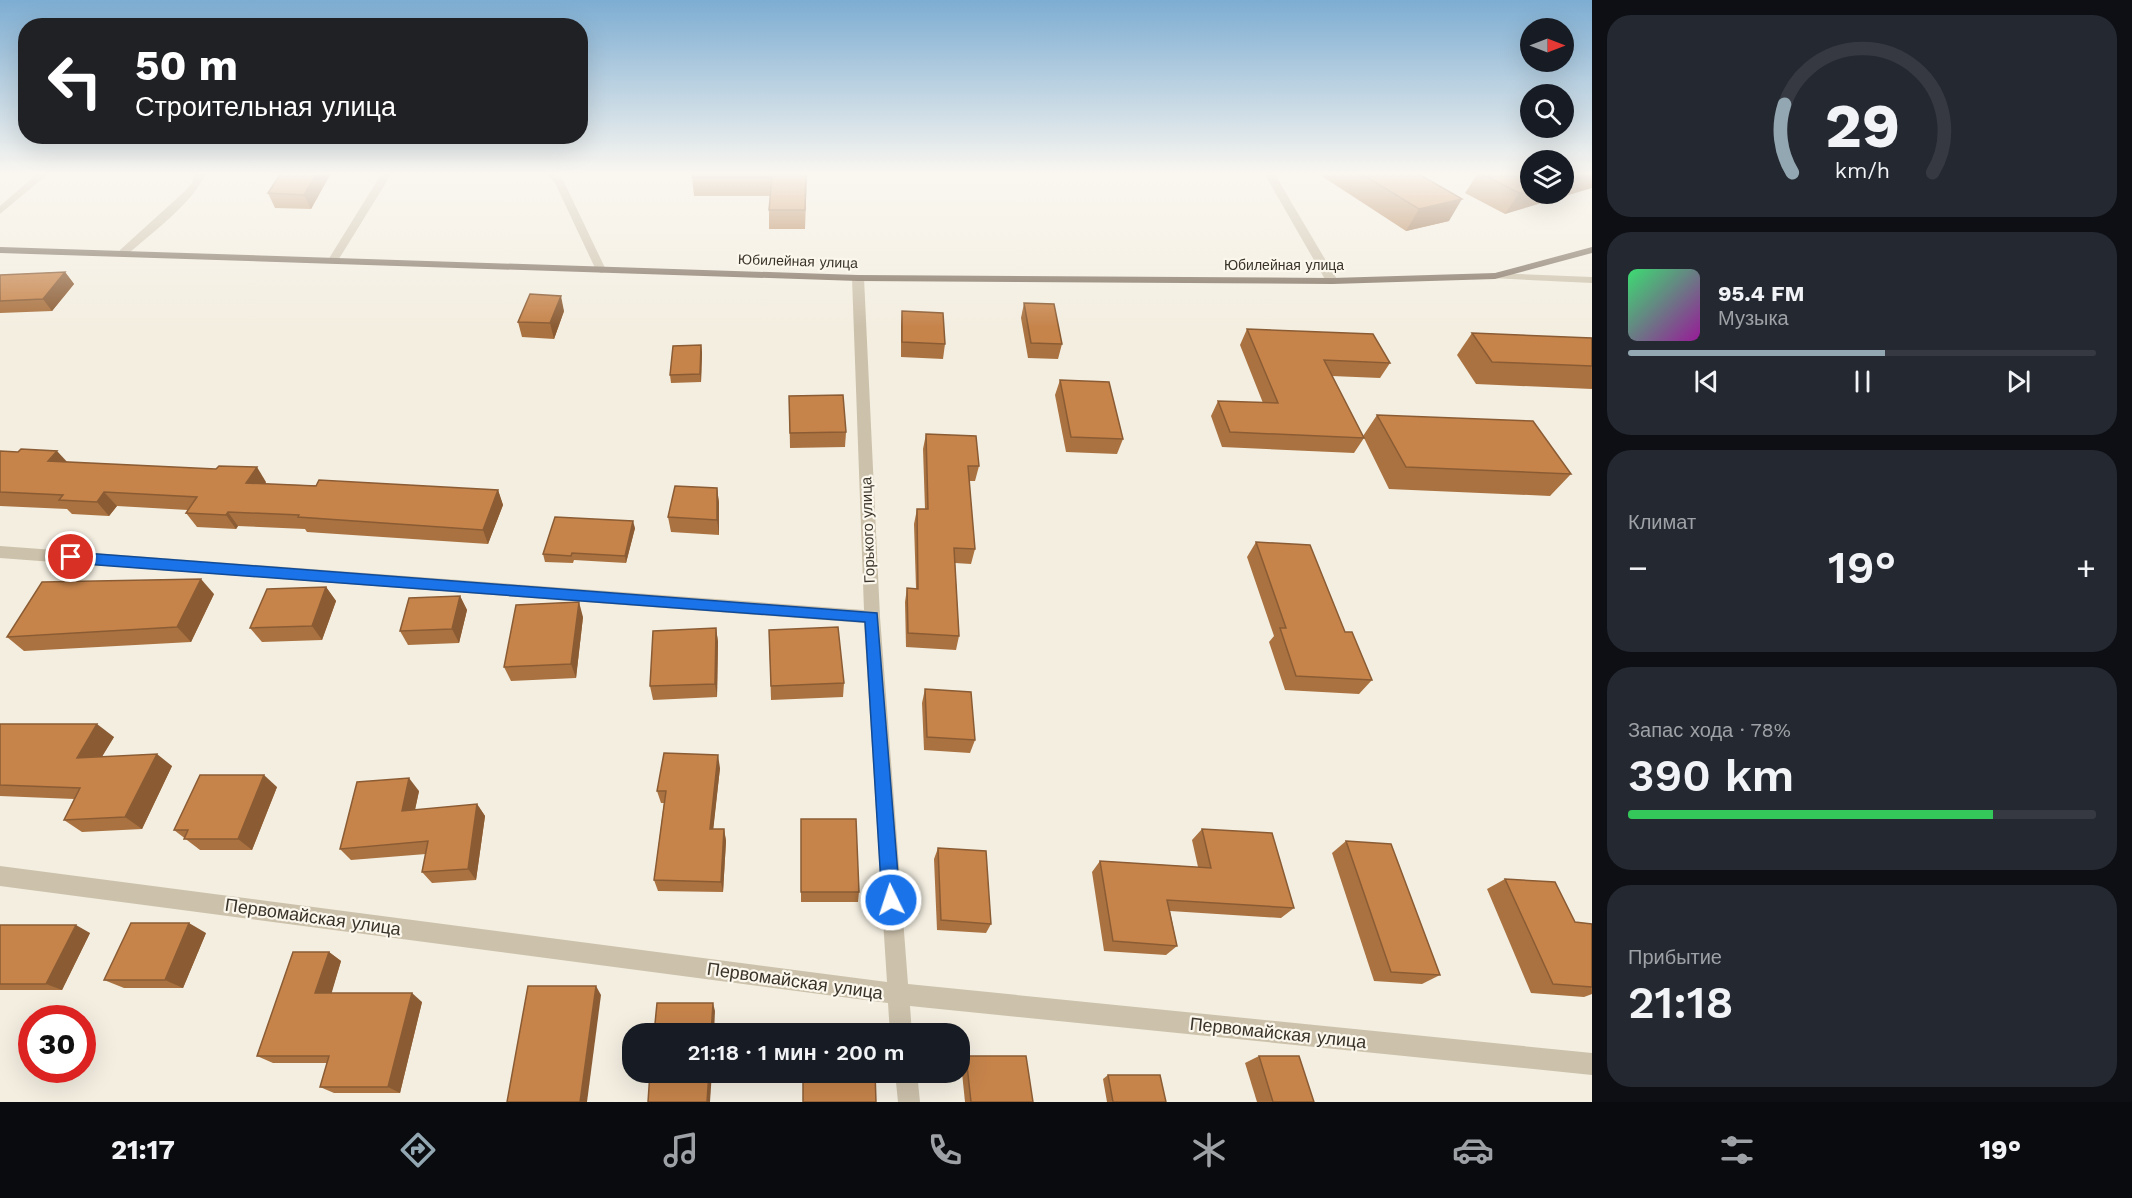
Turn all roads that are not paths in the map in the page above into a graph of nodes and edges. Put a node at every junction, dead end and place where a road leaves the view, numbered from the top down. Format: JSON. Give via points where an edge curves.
{"nodes":[{"id":1,"x":154,"y":224,"type":"edge"},
{"id":2,"x":355,"y":224,"type":"edge"},
{"id":3,"x":579,"y":224,"type":"edge"},
{"id":4,"x":1299,"y":224,"type":"edge"},
{"id":5,"x":0,"y":250,"type":"edge"},
{"id":6,"x":1592,"y":250,"type":"edge"},
{"id":7,"x":124,"y":252,"type":"junction"},
{"id":8,"x":333,"y":260,"type":"junction"},
{"id":9,"x":601,"y":270,"type":"junction"},
{"id":10,"x":1495,"y":276,"type":"junction"},
{"id":11,"x":858,"y":278,"type":"junction"},
{"id":12,"x":1592,"y":280,"type":"edge"},
{"id":13,"x":1332,"y":281,"type":"junction"},
{"id":14,"x":0,"y":552,"type":"edge"},
{"id":15,"x":872,"y":617,"type":"junction"},
{"id":16,"x":0,"y":876,"type":"edge"},
{"id":17,"x":897,"y":994,"type":"junction"},
{"id":18,"x":900,"y":1023,"type":"edge"},
{"id":19,"x":1592,"y":1064,"type":"edge"},
{"id":20,"x":907,"y":1083,"type":"edge"},
{"id":21,"x":909,"y":1102,"type":"edge"}],
"edges":[{"from":1,"to":7,"type":"street"},
{"from":2,"to":8,"type":"street"},
{"from":3,"to":9,"type":"street"},
{"from":4,"to":13,"type":"street"},
{"from":5,"to":7,"type":"main road","name":"Юбилейная улица"},
{"from":6,"to":10,"type":"main road","name":"Юбилейная улица"},
{"from":7,"to":8,"type":"main road","name":"Юбилейная улица"},
{"from":8,"to":9,"type":"main road","name":"Юбилейная улица"},
{"from":9,"to":11,"type":"main road","name":"Юбилейная улица"},
{"from":10,"to":12,"type":"street"},
{"from":10,"to":13,"type":"main road","name":"Юбилейная улица"},
{"from":11,"to":13,"type":"main road","name":"Юбилейная улица"},
{"from":11,"to":15,"type":"street","name":"Горького улица"},
{"from":14,"to":15,"type":"street"},
{"from":15,"to":17,"type":"street","name":"Горького улица"},
{"from":16,"to":17,"type":"street","name":"Первомайская улица"},
{"from":17,"to":18,"type":"street","name":"Горького улица"},
{"from":17,"to":19,"type":"street","name":"Первомайская улица"},
{"from":20,"to":21,"type":"street"}]}
